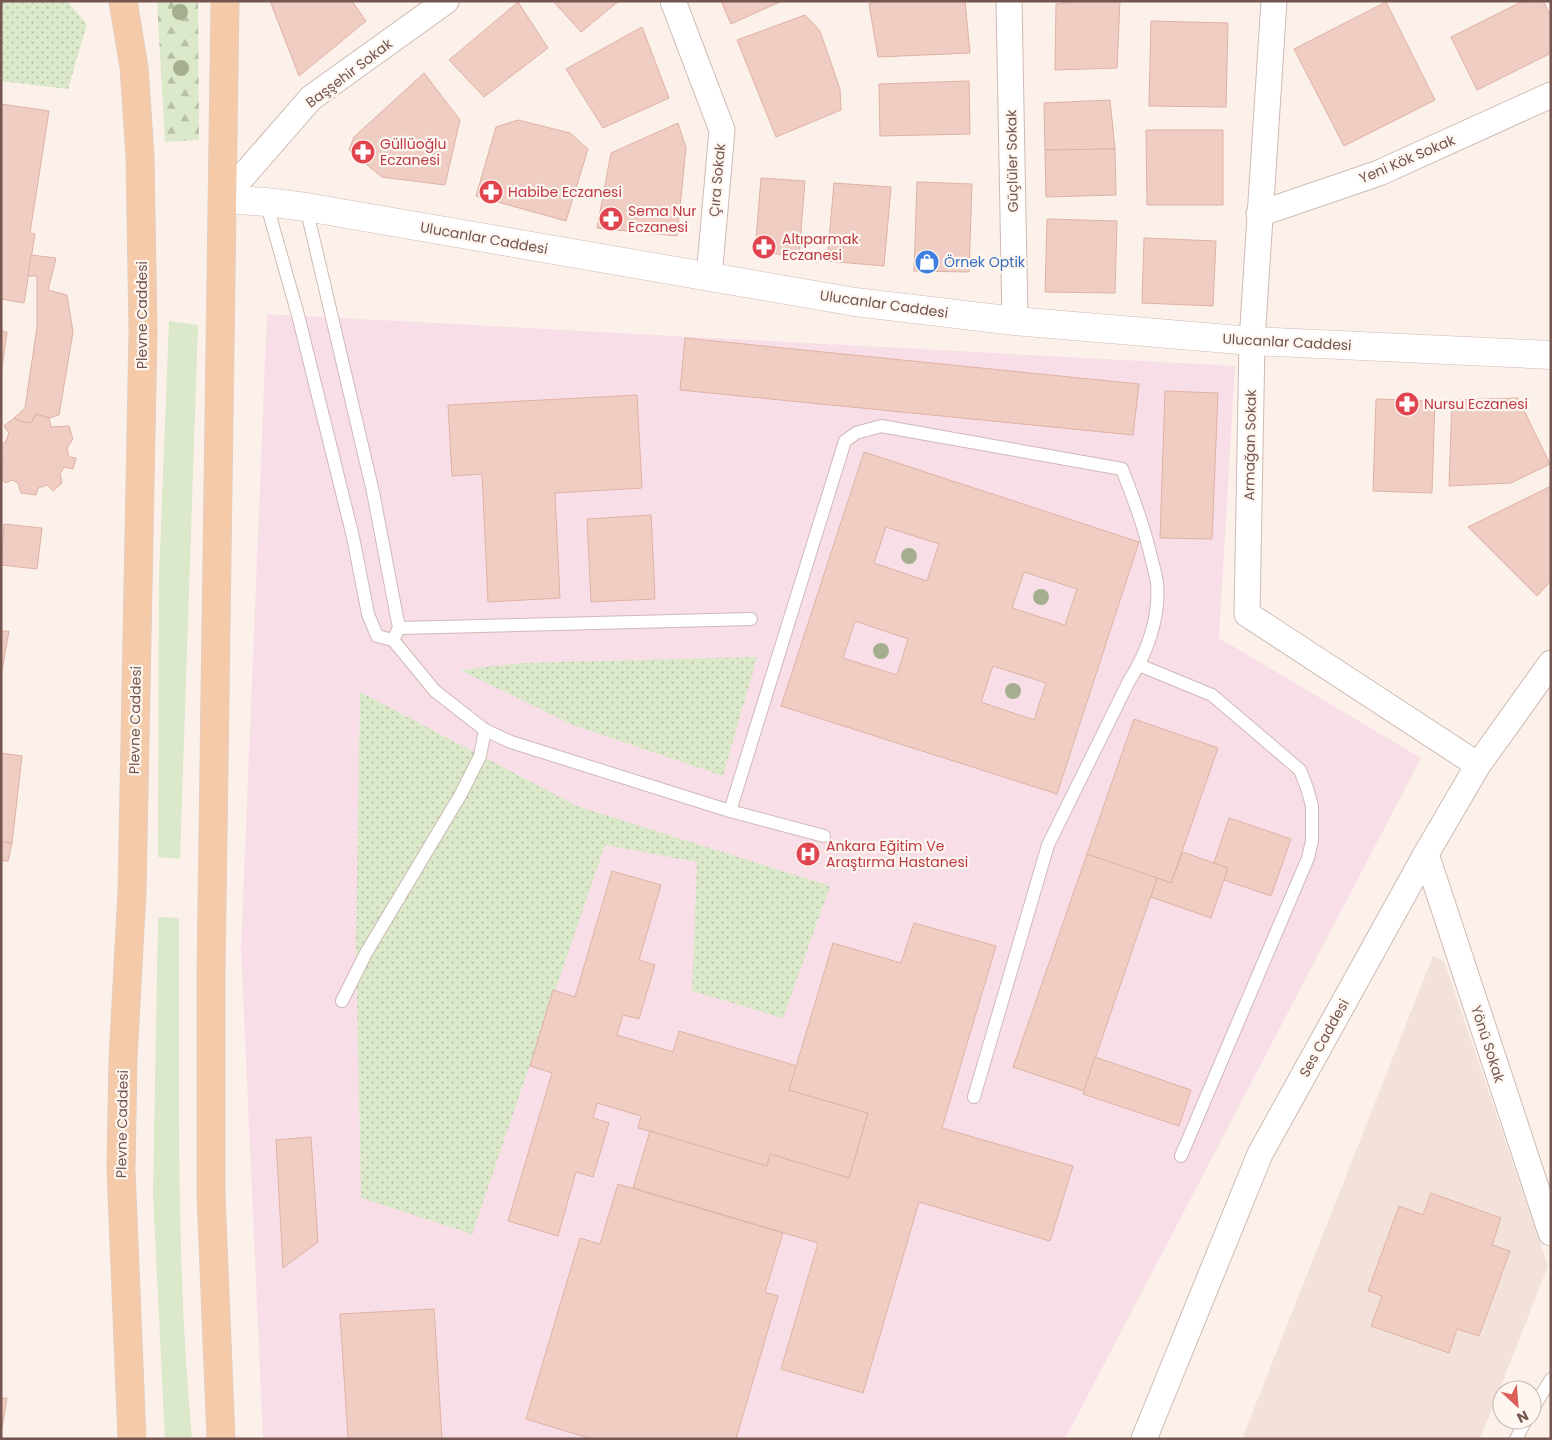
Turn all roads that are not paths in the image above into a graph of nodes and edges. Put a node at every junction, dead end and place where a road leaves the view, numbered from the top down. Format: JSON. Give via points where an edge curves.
{"nodes":[{"id":1,"x":123,"y":1,"type":"edge"},
{"id":2,"x":225,"y":1,"type":"edge"},
{"id":3,"x":446,"y":1,"type":"edge"},
{"id":4,"x":673,"y":1,"type":"edge"},
{"id":5,"x":1009,"y":1,"type":"edge"},
{"id":6,"x":1274,"y":1,"type":"edge"},
{"id":7,"x":1551,"y":95,"type":"edge"},
{"id":8,"x":223,"y":200,"type":"junction"},
{"id":9,"x":266,"y":202,"type":"junction"},
{"id":10,"x":306,"y":207,"type":"junction"},
{"id":11,"x":1259,"y":214,"type":"junction"},
{"id":12,"x":709,"y":277,"type":"junction"},
{"id":13,"x":1015,"y":320,"type":"junction"},
{"id":14,"x":1252,"y":341,"type":"junction"},
{"id":15,"x":1551,"y":355,"type":"edge"},
{"id":16,"x":751,"y":618,"type":"dead end"},
{"id":17,"x":396,"y":634,"type":"junction"},
{"id":18,"x":1551,"y":663,"type":"edge"},
{"id":19,"x":1139,"y":665,"type":"junction"},
{"id":20,"x":485,"y":730,"type":"junction"},
{"id":21,"x":1478,"y":765,"type":"junction"},
{"id":22,"x":730,"y":811,"type":"junction"},
{"id":23,"x":824,"y":836,"type":"dead end"},
{"id":24,"x":1426,"y":854,"type":"junction"},
{"id":25,"x":342,"y":1001,"type":"dead end"},
{"id":26,"x":974,"y":1097,"type":"dead end"},
{"id":27,"x":1180,"y":1156,"type":"dead end"},
{"id":28,"x":1551,"y":1233,"type":"edge"},
{"id":29,"x":1551,"y":1379,"type":"edge"},
{"id":30,"x":1542,"y":1394,"type":"edge"},
{"id":31,"x":132,"y":1439,"type":"edge"},
{"id":32,"x":221,"y":1439,"type":"edge"},
{"id":33,"x":1144,"y":1439,"type":"edge"}],
"edges":[{"from":1,"to":31,"type":"main road","name":"Plevne Caddesi","via":[[134,67],[140,156],[143,332],[132,882],[121,1169]]},
{"from":2,"to":8,"type":"main road"},
{"from":3,"to":8,"type":"street","name":"Başşehir Sokak","via":[[311,98]]},
{"from":4,"to":12,"type":"street","name":"Çıra Sokak","via":[[722,130]]},
{"from":5,"to":13,"type":"street","name":"Güçlüler Sokak"},
{"from":6,"to":11,"type":"street","name":"Armağan Sokak"},
{"from":7,"to":11,"type":"street","name":"Yeni Kök Sokak","via":[[1379,173]]},
{"from":8,"to":9,"type":"main road","name":"Ulucanlar Caddesi"},
{"from":8,"to":32,"type":"main road","via":[[211,973],[211,1195]]},
{"from":9,"to":10,"type":"main road","name":"Ulucanlar Caddesi"},
{"from":9,"to":17,"type":"lane","via":[[298,315],[353,537],[368,614],[376,636]]},
{"from":10,"to":12,"type":"main road","name":"Ulucanlar Caddesi"},
{"from":10,"to":17,"type":"lane","via":[[373,492]]},
{"from":11,"to":14,"type":"street","name":"Armağan Sokak"},
{"from":12,"to":13,"type":"main road","name":"Ulucanlar Caddesi","via":[[855,302]]},
{"from":13,"to":14,"type":"main road","name":"Ulucanlar Caddesi"},
{"from":14,"to":15,"type":"main road","name":"Ulucanlar Caddesi"},
{"from":14,"to":21,"type":"street","name":"Armağan Sokak","via":[[1247,614]]},
{"from":16,"to":17,"type":"lane"},
{"from":17,"to":20,"type":"lane","via":[[435,691]]},
{"from":18,"to":21,"type":"street","name":"Ses Caddesi"},
{"from":19,"to":22,"type":"lane","via":[[1152,629],[1157,583],[1144,529],[1122,469],[881,426],[856,433],[845,440]]},
{"from":19,"to":26,"type":"lane","via":[[1048,845]]},
{"from":19,"to":27,"type":"lane","via":[[1212,695],[1300,770],[1312,806],[1312,841],[1308,858]]},
{"from":20,"to":22,"type":"lane","via":[[511,742]]},
{"from":20,"to":25,"type":"lane","via":[[480,756],[461,794],[371,944]]},
{"from":21,"to":24,"type":"street","name":"Ses Caddesi"},
{"from":22,"to":23,"type":"lane"},
{"from":24,"to":28,"type":"street","name":"Yönü Sokak"},
{"from":24,"to":33,"type":"street","name":"Ses Caddesi","via":[[1260,1154]]},
{"from":29,"to":30,"type":"lane"}]}
